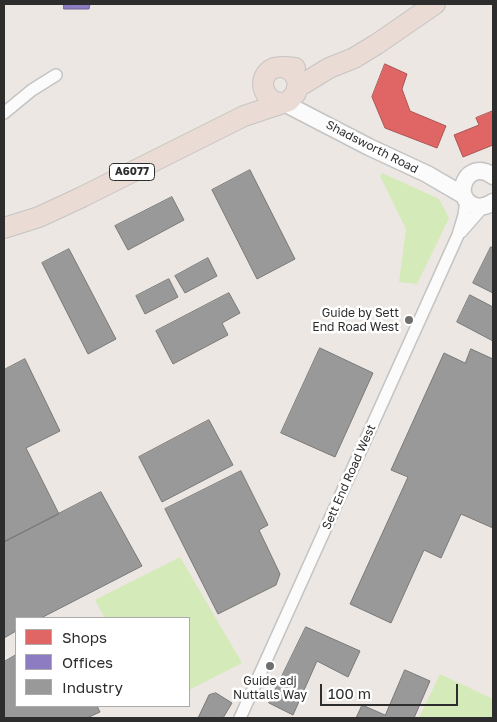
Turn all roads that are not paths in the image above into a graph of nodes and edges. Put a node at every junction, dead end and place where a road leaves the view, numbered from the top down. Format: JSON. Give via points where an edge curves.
{"nodes":[{"id":1,"x":435,"y":4,"type":"edge"},
{"id":2,"x":284,"y":67,"type":"junction"},
{"id":3,"x":329,"y":68,"type":"junction"},
{"id":4,"x":56,"y":76,"type":"dead end"},
{"id":5,"x":298,"y":87,"type":"junction"},
{"id":6,"x":263,"y":88,"type":"junction"},
{"id":7,"x":282,"y":103,"type":"junction"},
{"id":8,"x":4,"y":113,"type":"edge"},
{"id":9,"x":244,"y":116,"type":"junction"},
{"id":10,"x":318,"y":120,"type":"junction"},
{"id":11,"x":474,"y":172,"type":"junction"},
{"id":12,"x":427,"y":174,"type":"junction"},
{"id":13,"x":493,"y":176,"type":"edge"},
{"id":14,"x":465,"y":197,"type":"junction"},
{"id":15,"x":489,"y":206,"type":"edge"},
{"id":16,"x":9,"y":224,"type":"edge"},
{"id":17,"x":458,"y":235,"type":"junction"},
{"id":18,"x":240,"y":718,"type":"edge"}],
"edges":[{"from":1,"to":3,"type":"highway","number":"A6077","via":[[354,58]]},
{"from":2,"to":3,"type":"highway","number":"A6077"},
{"from":2,"to":5,"type":"highway","via":[[297,77]]},
{"from":2,"to":6,"type":"highway","number":"A6077","via":[[268,72]]},
{"from":3,"to":5,"type":"highway","number":"A6077"},
{"from":4,"to":8,"type":"street","via":[[32,90]]},
{"from":5,"to":7,"type":"highway","number":"A6077","via":[[293,98]]},
{"from":5,"to":10,"type":"main road","name":"Shadsworth Road"},
{"from":6,"to":7,"type":"highway","via":[[271,100]]},
{"from":6,"to":9,"type":"highway","number":"A6077"},
{"from":7,"to":9,"type":"highway","number":"A6077"},
{"from":7,"to":10,"type":"main road","name":"Shadsworth Road"},
{"from":9,"to":16,"type":"highway","number":"A6077","via":[[39,217]]},
{"from":10,"to":12,"type":"main road","name":"Shadsworth Road"},
{"from":11,"to":12,"type":"main road","name":"Shadsworth Road"},
{"from":11,"to":13,"type":"main road","name":"Shadsworth Road","via":[[483,171]]},
{"from":11,"to":14,"type":"main road","via":[[465,179],[462,190]]},
{"from":12,"to":14,"type":"main road","name":"Shadsworth Road"},
{"from":14,"to":15,"type":"main road","name":"Shadsworth Road","via":[[470,204]]},
{"from":14,"to":17,"type":"street","name":"Sett End Road West"},
{"from":15,"to":17,"type":"street","name":"Sett End Road West"},
{"from":17,"to":18,"type":"street","name":"Sett End Road West"}]}
